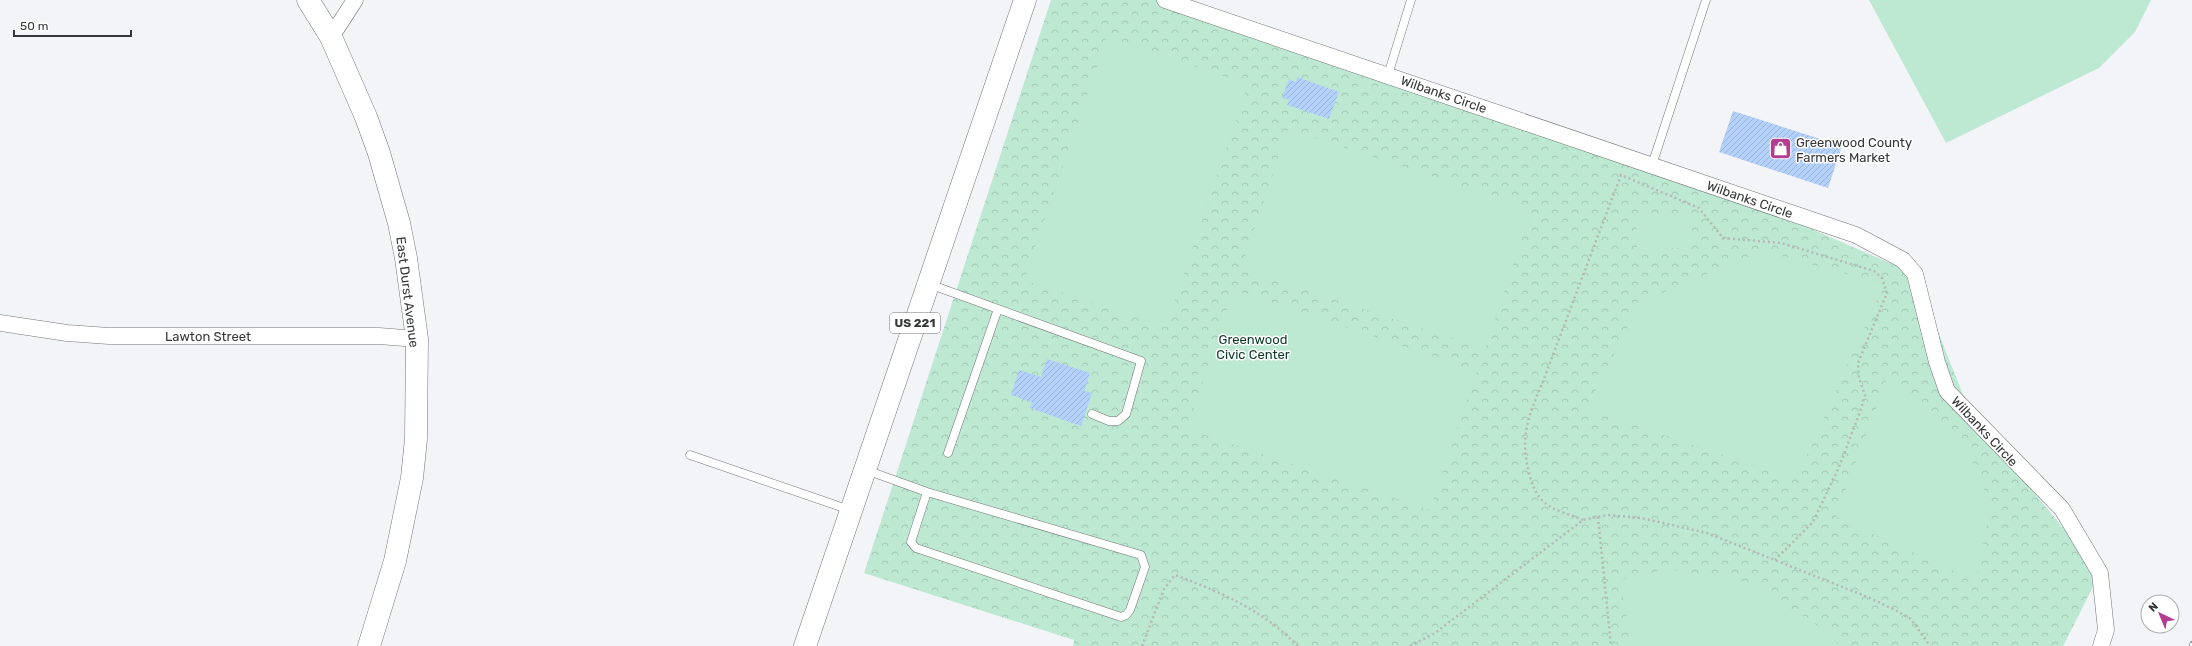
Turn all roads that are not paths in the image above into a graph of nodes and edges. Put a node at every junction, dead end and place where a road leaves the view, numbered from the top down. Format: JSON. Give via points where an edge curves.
{"nodes":[{"id":1,"x":308,"y":0,"type":"edge"},
{"id":2,"x":355,"y":0,"type":"edge"},
{"id":3,"x":1025,"y":0,"type":"edge"},
{"id":4,"x":1165,"y":0,"type":"edge"},
{"id":5,"x":1411,"y":0,"type":"edge"},
{"id":6,"x":1706,"y":0,"type":"edge"},
{"id":7,"x":331,"y":37,"type":"junction"},
{"id":8,"x":1388,"y":75,"type":"junction"},
{"id":9,"x":1652,"y":165,"type":"junction"},
{"id":10,"x":928,"y":284,"type":"junction"},
{"id":11,"x":998,"y":309,"type":"junction"},
{"id":12,"x":0,"y":323,"type":"edge"},
{"id":13,"x":417,"y":339,"type":"junction"},
{"id":14,"x":1092,"y":414,"type":"dead end"},
{"id":15,"x":948,"y":453,"type":"dead end"},
{"id":16,"x":690,"y":455,"type":"dead end"},
{"id":17,"x":864,"y":470,"type":"junction"},
{"id":18,"x":926,"y":492,"type":"junction"},
{"id":19,"x":851,"y":510,"type":"junction"},
{"id":20,"x":369,"y":646,"type":"edge"},
{"id":21,"x":805,"y":646,"type":"edge"},
{"id":22,"x":2101,"y":646,"type":"edge"}],
"edges":[{"from":1,"to":7,"type":"main road","name":"East Durst Avenue"},
{"from":2,"to":7,"type":"street"},
{"from":3,"to":10,"type":"main road","number":"US 221"},
{"from":4,"to":8,"type":"street","name":"Wilbanks Circle"},
{"from":5,"to":8,"type":"lane"},
{"from":6,"to":9,"type":"lane"},
{"from":7,"to":13,"type":"main road","name":"East Durst Avenue","via":[[366,117],[390,188],[406,258]]},
{"from":8,"to":9,"type":"street","name":"Wilbanks Circle"},
{"from":9,"to":22,"type":"street","name":"Wilbanks Circle","via":[[1856,235],[1902,260],[1915,274],[1947,391],[2062,509],[2100,572],[2106,630]]},
{"from":10,"to":11,"type":"lane"},
{"from":10,"to":17,"type":"main road","number":"US 221"},
{"from":11,"to":14,"type":"lane","via":[[1142,361],[1126,414],[1118,421],[1109,421]]},
{"from":11,"to":15,"type":"lane"},
{"from":12,"to":13,"type":"street","name":"Lawton Street","via":[[67,334],[109,336],[379,336]]},
{"from":13,"to":20,"type":"main road","name":"East Durst Avenue","via":[[416,439],[412,478],[396,561]]},
{"from":16,"to":19,"type":"lane"},
{"from":17,"to":18,"type":"lane"},
{"from":17,"to":19,"type":"main road","number":"US 221"},
{"from":18,"to":18,"type":"lane","via":[[912,533],[911,542],[916,548],[1121,617],[1126,616],[1130,610],[1145,567],[1141,555]]},
{"from":19,"to":21,"type":"main road","number":"US 221"}]}
